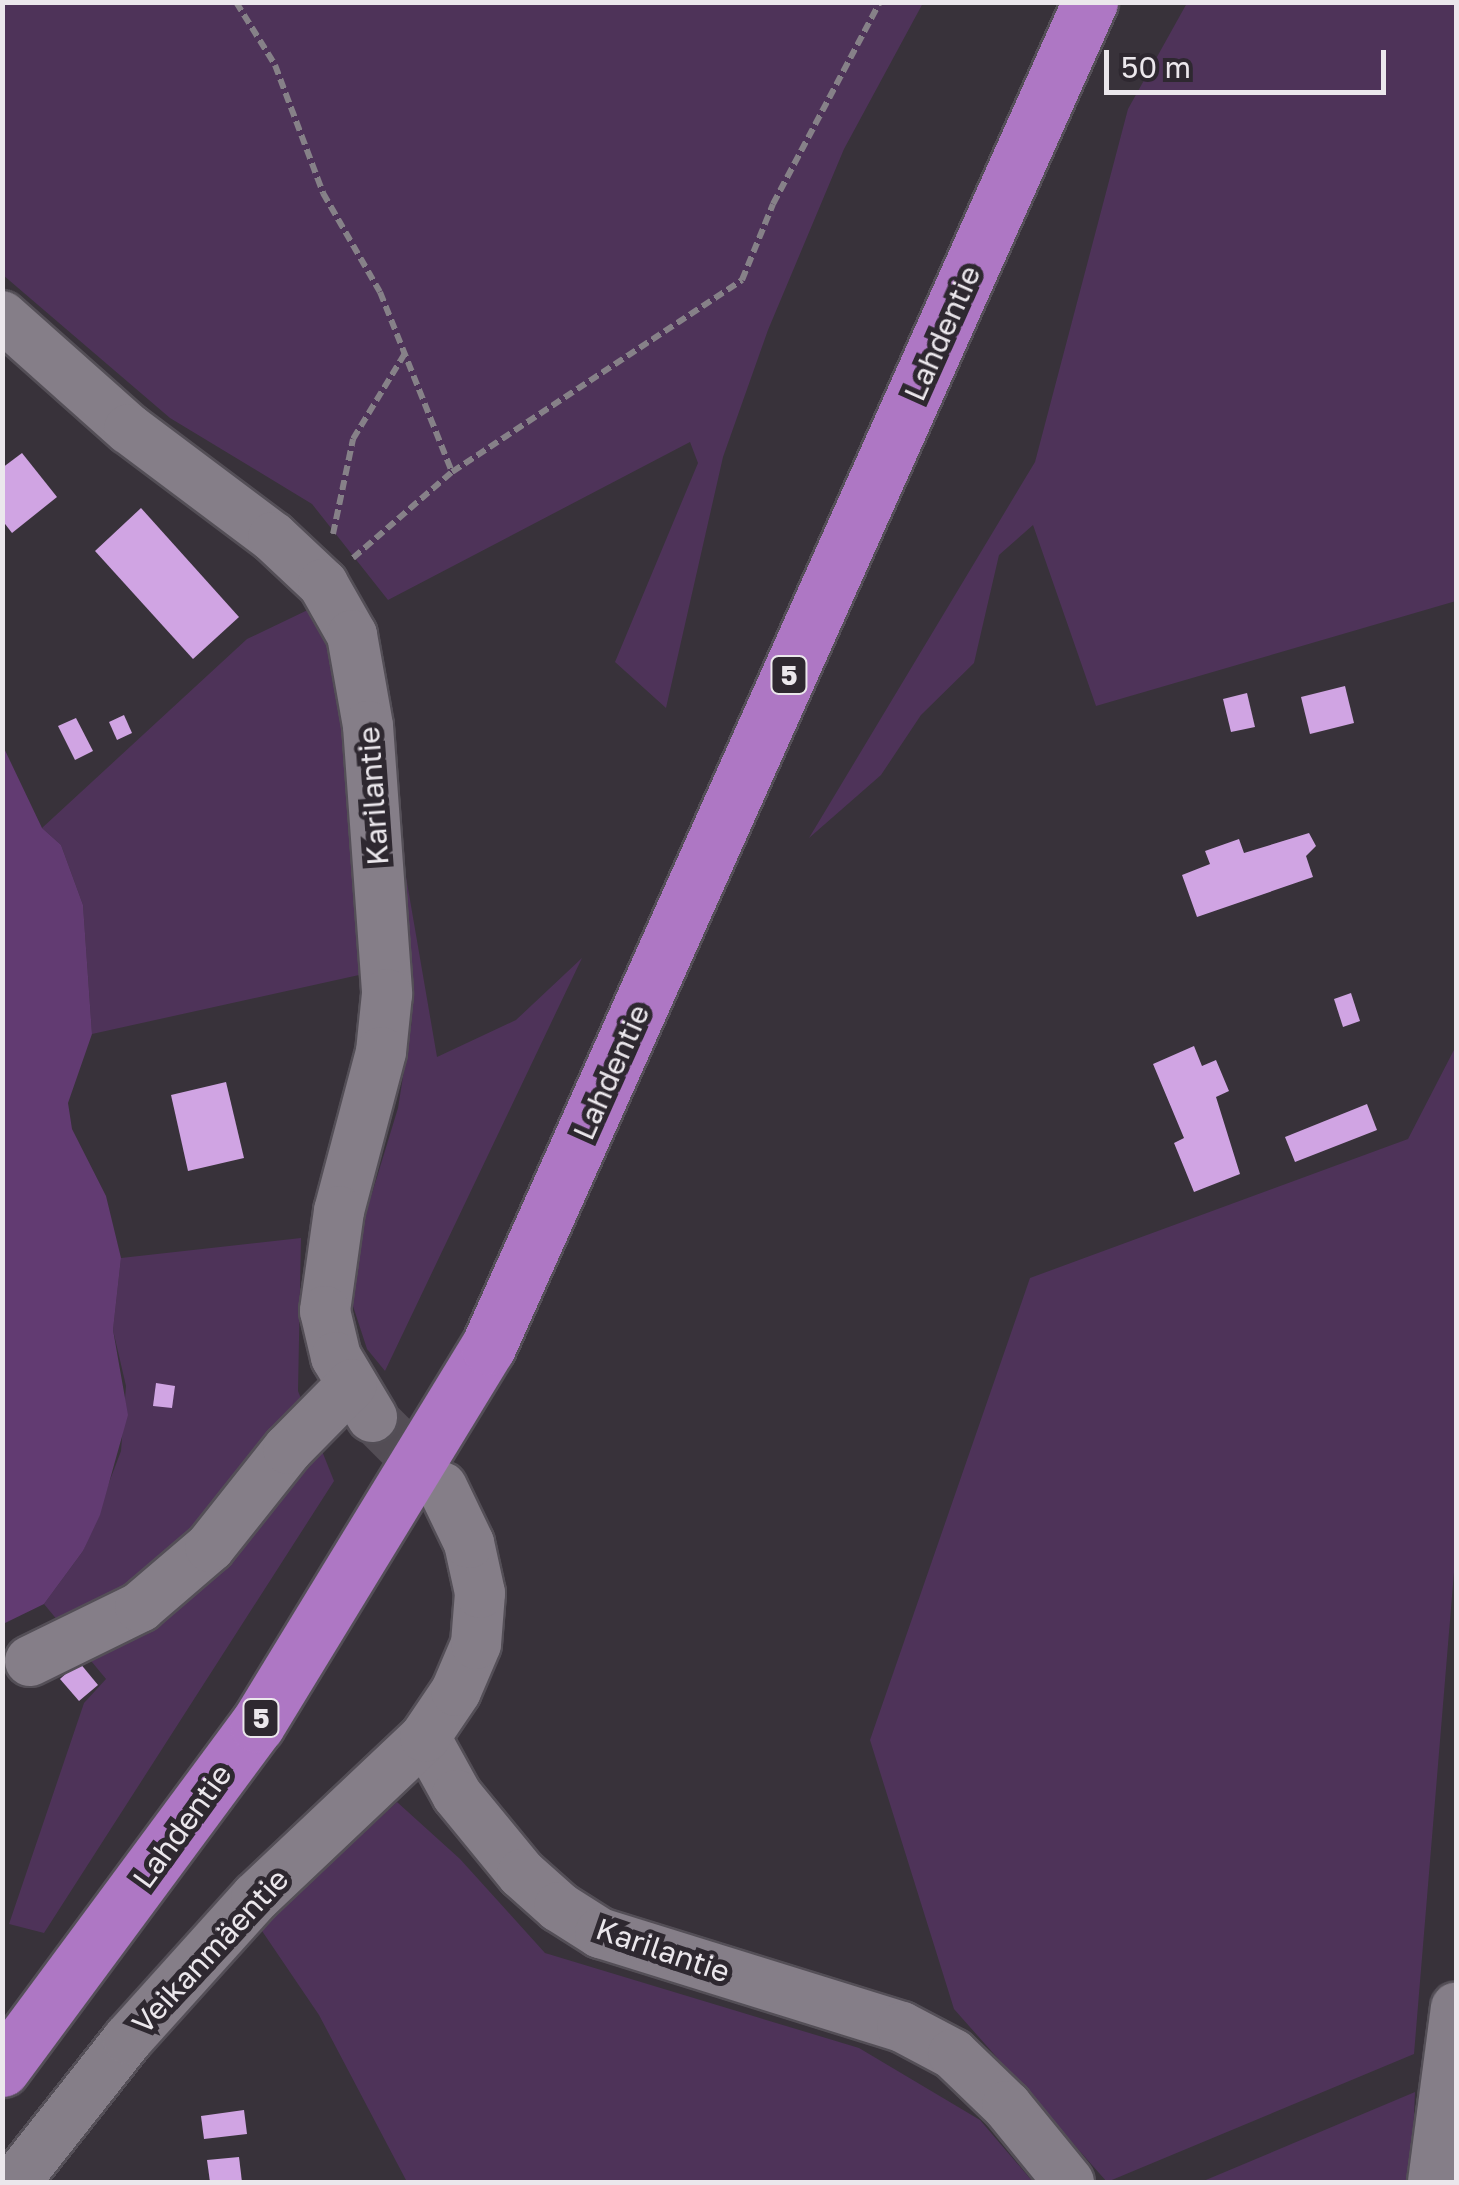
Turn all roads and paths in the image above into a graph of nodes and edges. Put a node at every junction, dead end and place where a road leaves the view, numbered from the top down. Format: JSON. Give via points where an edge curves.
{"nodes":[{"id":1,"x":236,"y":2,"type":"edge"},
{"id":2,"x":880,"y":2,"type":"edge"},
{"id":3,"x":1090,"y":2,"type":"edge"},
{"id":4,"x":2,"y":316,"type":"edge"},
{"id":5,"x":405,"y":353,"type":"junction"},
{"id":6,"x":452,"y":472,"type":"junction"},
{"id":7,"x":323,"y":584,"type":"junction"},
{"id":8,"x":442,"y":1486,"type":"tunnel mouth"},
{"id":9,"x":30,"y":1661,"type":"dead end"},
{"id":10,"x":425,"y":1737,"type":"junction"},
{"id":11,"x":1456,"y":2008,"type":"edge"},
{"id":12,"x":2,"y":2069,"type":"edge"},
{"id":13,"x":15,"y":2182,"type":"edge"},
{"id":14,"x":1069,"y":2182,"type":"edge"},
{"id":15,"x":1433,"y":2182,"type":"edge"}],
"edges":[{"from":1,"to":5,"type":"path","via":[[275,65],[323,193],[380,292]]},
{"from":2,"to":6,"type":"path","via":[[774,204],[742,280]]},
{"from":3,"to":12,"type":"highway","name":"Lahdentie","number":"5","via":[[488,1347],[256,1725]]},
{"from":4,"to":7,"type":"street","name":"Karilantie","via":[[129,429],[273,536]]},
{"from":5,"to":6,"type":"path"},
{"from":5,"to":7,"type":"path","via":[[353,439]]},
{"from":6,"to":7,"type":"path"},
{"from":7,"to":9,"type":"street","name":"Karilantie","via":[[352,635],[362,673],[386,994],[381,1052],[328,1272],[325,1311],[336,1357],[362,1400],[288,1448],[210,1547],[140,1607]]},
{"from":8,"to":10,"type":"street","via":[[469,1543],[480,1593],[476,1644],[456,1691]]},
{"from":10,"to":13,"type":"street","name":"Veikanmäentie","via":[[256,1897],[128,2039]]},
{"from":10,"to":14,"type":"street","name":"Karilantie","via":[[457,1795],[522,1874],[559,1907],[600,1933],[902,2028],[952,2054],[1007,2106]]},
{"from":11,"to":15,"type":"street"}]}
